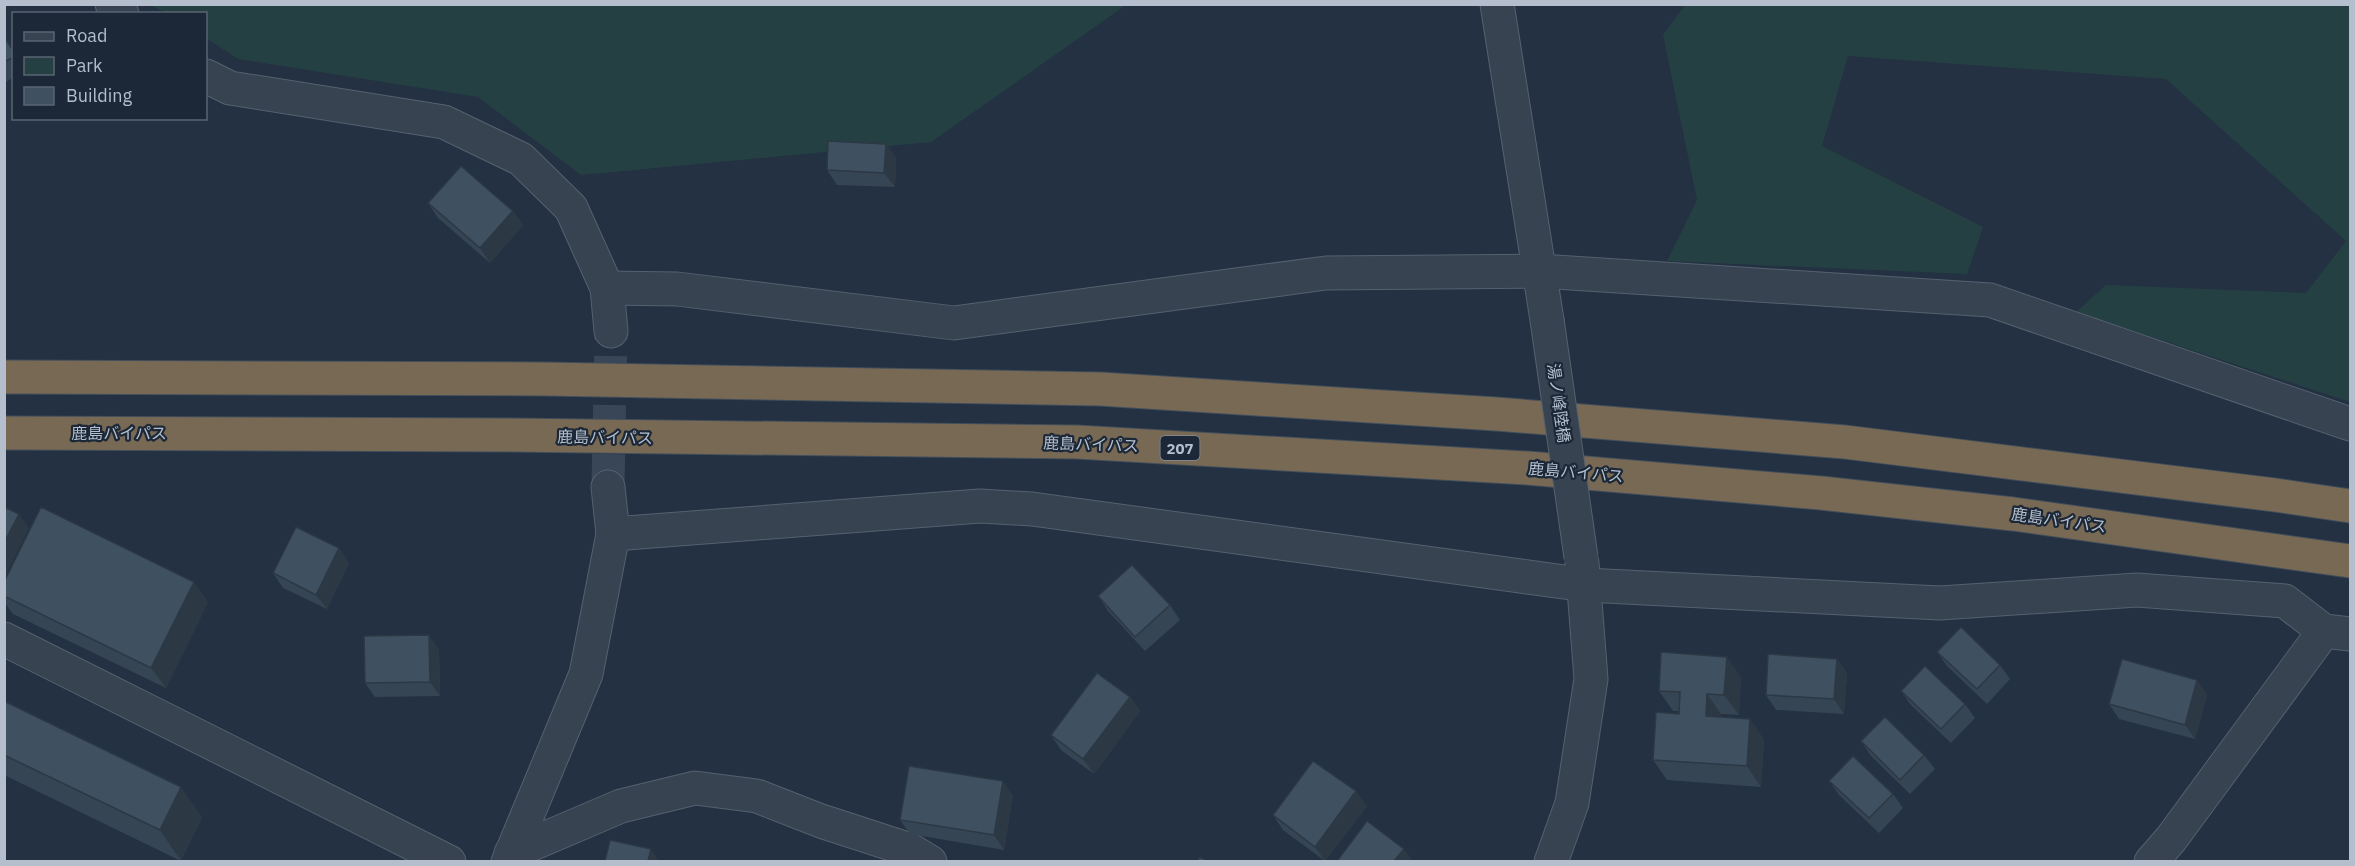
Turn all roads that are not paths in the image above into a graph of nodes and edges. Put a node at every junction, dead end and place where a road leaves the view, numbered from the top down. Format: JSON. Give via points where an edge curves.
{"nodes":[{"id":1,"x":1497,"y":4,"type":"edge"},
{"id":2,"x":207,"y":76,"type":"edge"},
{"id":3,"x":1540,"y":271,"type":"junction"},
{"id":4,"x":607,"y":288,"type":"junction"},
{"id":5,"x":611,"y":331,"type":"tunnel mouth"},
{"id":6,"x":4,"y":376,"type":"edge"},
{"id":7,"x":2350,"y":424,"type":"edge"},
{"id":8,"x":4,"y":433,"type":"edge"},
{"id":9,"x":608,"y":487,"type":"tunnel mouth"},
{"id":10,"x":2350,"y":506,"type":"edge"},
{"id":11,"x":613,"y":534,"type":"junction"},
{"id":12,"x":2350,"y":561,"type":"edge"},
{"id":13,"x":1583,"y":571,"type":"junction"},
{"id":14,"x":2337,"y":632,"type":"edge"},
{"id":15,"x":4,"y":639,"type":"edge"},
{"id":16,"x":510,"y":857,"type":"edge"},
{"id":17,"x":448,"y":861,"type":"edge"},
{"id":18,"x":930,"y":861,"type":"edge"},
{"id":19,"x":1551,"y":861,"type":"edge"},
{"id":20,"x":2151,"y":861,"type":"edge"}],
"edges":[{"from":1,"to":3,"type":"street","name":"湯ノ峰陸橋"},
{"from":2,"to":4,"type":"street","via":[[230,88],[444,122],[521,159],[572,208]]},
{"from":3,"to":4,"type":"street","via":[[1326,273],[954,323],[677,289]]},
{"from":3,"to":7,"type":"street","via":[[1990,300]]},
{"from":3,"to":13,"type":"street","name":"湯ノ峰陸橋","bridge":true},
{"from":4,"to":5,"type":"street"},
{"from":6,"to":10,"type":"highway","via":[[532,379],[1100,389],[1496,414],[1845,442]]},
{"from":8,"to":12,"type":"highway","name":"鹿島バイパス","number":"207","via":[[1077,442],[1527,468],[1821,493],[2013,514]]},
{"from":9,"to":11,"type":"street"},
{"from":11,"to":13,"type":"street","via":[[980,506]]},
{"from":11,"to":16,"type":"street","via":[[586,675]]},
{"from":13,"to":14,"type":"street","via":[[1940,603],[2137,590],[2285,601]]},
{"from":13,"to":19,"type":"street","name":"湯ノ峰陸橋","via":[[1591,679],[1572,802]]},
{"from":14,"to":20,"type":"street"},
{"from":15,"to":17,"type":"street"},
{"from":16,"to":18,"type":"street","via":[[621,806],[695,788],[758,796],[910,850]]}]}
